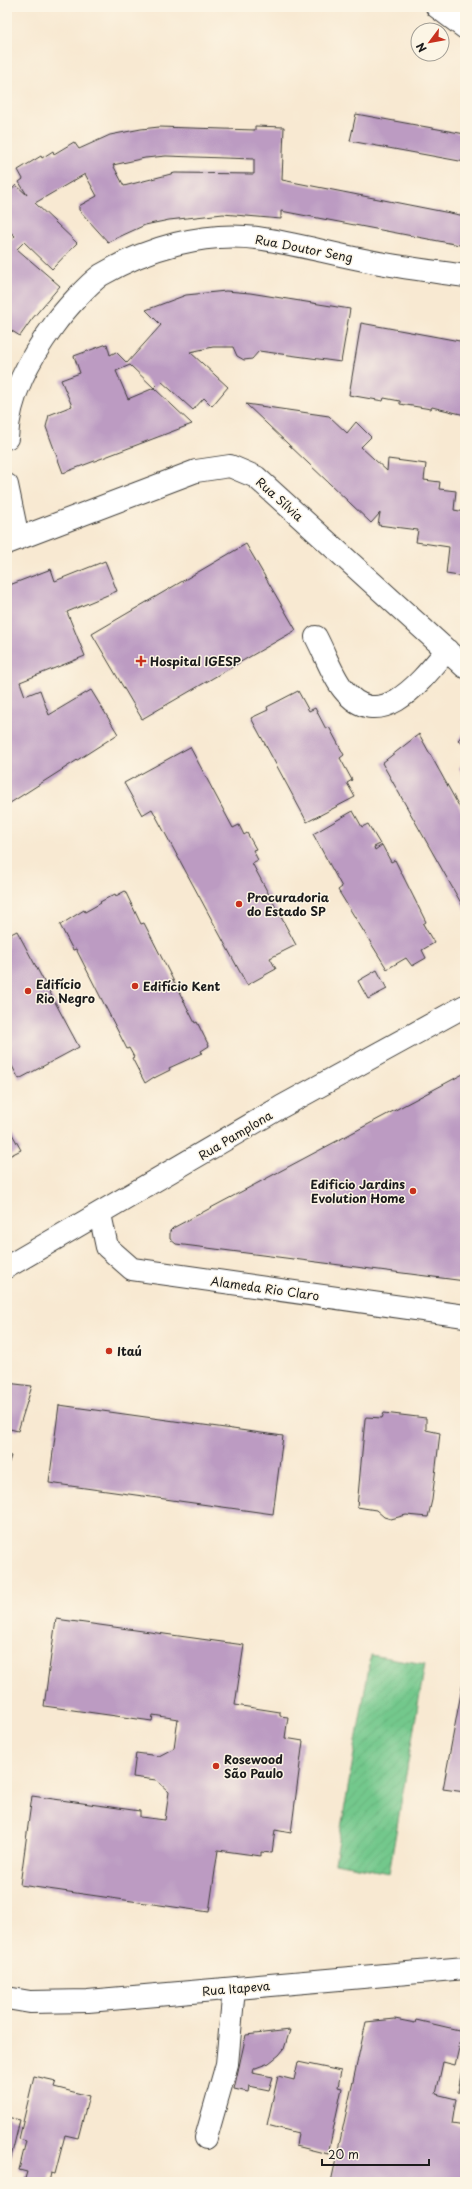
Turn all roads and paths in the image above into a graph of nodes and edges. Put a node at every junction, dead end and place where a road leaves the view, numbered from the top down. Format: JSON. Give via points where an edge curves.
{"nodes":[{"id":1,"x":437,"y":7,"type":"edge"},
{"id":2,"x":465,"y":28,"type":"edge"},
{"id":3,"x":465,"y":276,"type":"edge"},
{"id":4,"x":7,"y":438,"type":"edge"},
{"id":5,"x":7,"y":485,"type":"edge"},
{"id":6,"x":13,"y":540,"type":"edge"},
{"id":7,"x":316,"y":637,"type":"dead end"},
{"id":8,"x":446,"y":650,"type":"junction"},
{"id":9,"x":465,"y":667,"type":"edge"},
{"id":10,"x":465,"y":1006,"type":"edge"},
{"id":11,"x":100,"y":1214,"type":"junction"},
{"id":12,"x":7,"y":1267,"type":"edge"},
{"id":13,"x":465,"y":1316,"type":"edge"},
{"id":14,"x":465,"y":1968,"type":"edge"},
{"id":15,"x":234,"y":1988,"type":"junction"},
{"id":16,"x":7,"y":1998,"type":"edge"},
{"id":17,"x":206,"y":2138,"type":"dead end"}],
"edges":[{"from":1,"to":2,"type":"street"},
{"from":3,"to":4,"type":"street","name":"Rua Doutor Seng","via":[[384,264],[256,238],[218,238],[166,245],[100,276],[62,314],[35,351],[17,386]]},
{"from":5,"to":6,"type":"street"},
{"from":6,"to":8,"type":"street","name":"Rua Sílvia","via":[[196,471],[230,466],[256,477]]},
{"from":7,"to":8,"type":"street","via":[[343,689],[357,702],[372,708],[390,706],[414,688]]},
{"from":8,"to":9,"type":"street","name":"Rua Sílvia"},
{"from":10,"to":11,"type":"street","name":"Rua Pamplona","via":[[281,1108]]},
{"from":11,"to":12,"type":"street","name":"Rua Pamplona"},
{"from":11,"to":13,"type":"street","name":"Alameda Rio Claro","via":[[107,1247],[132,1270]]},
{"from":14,"to":15,"type":"street","name":"Rua Itapeva"},
{"from":15,"to":16,"type":"street","name":"Rua Itapeva","via":[[88,2001],[30,2002]]},
{"from":15,"to":17,"type":"street","via":[[227,2064]]}]}
